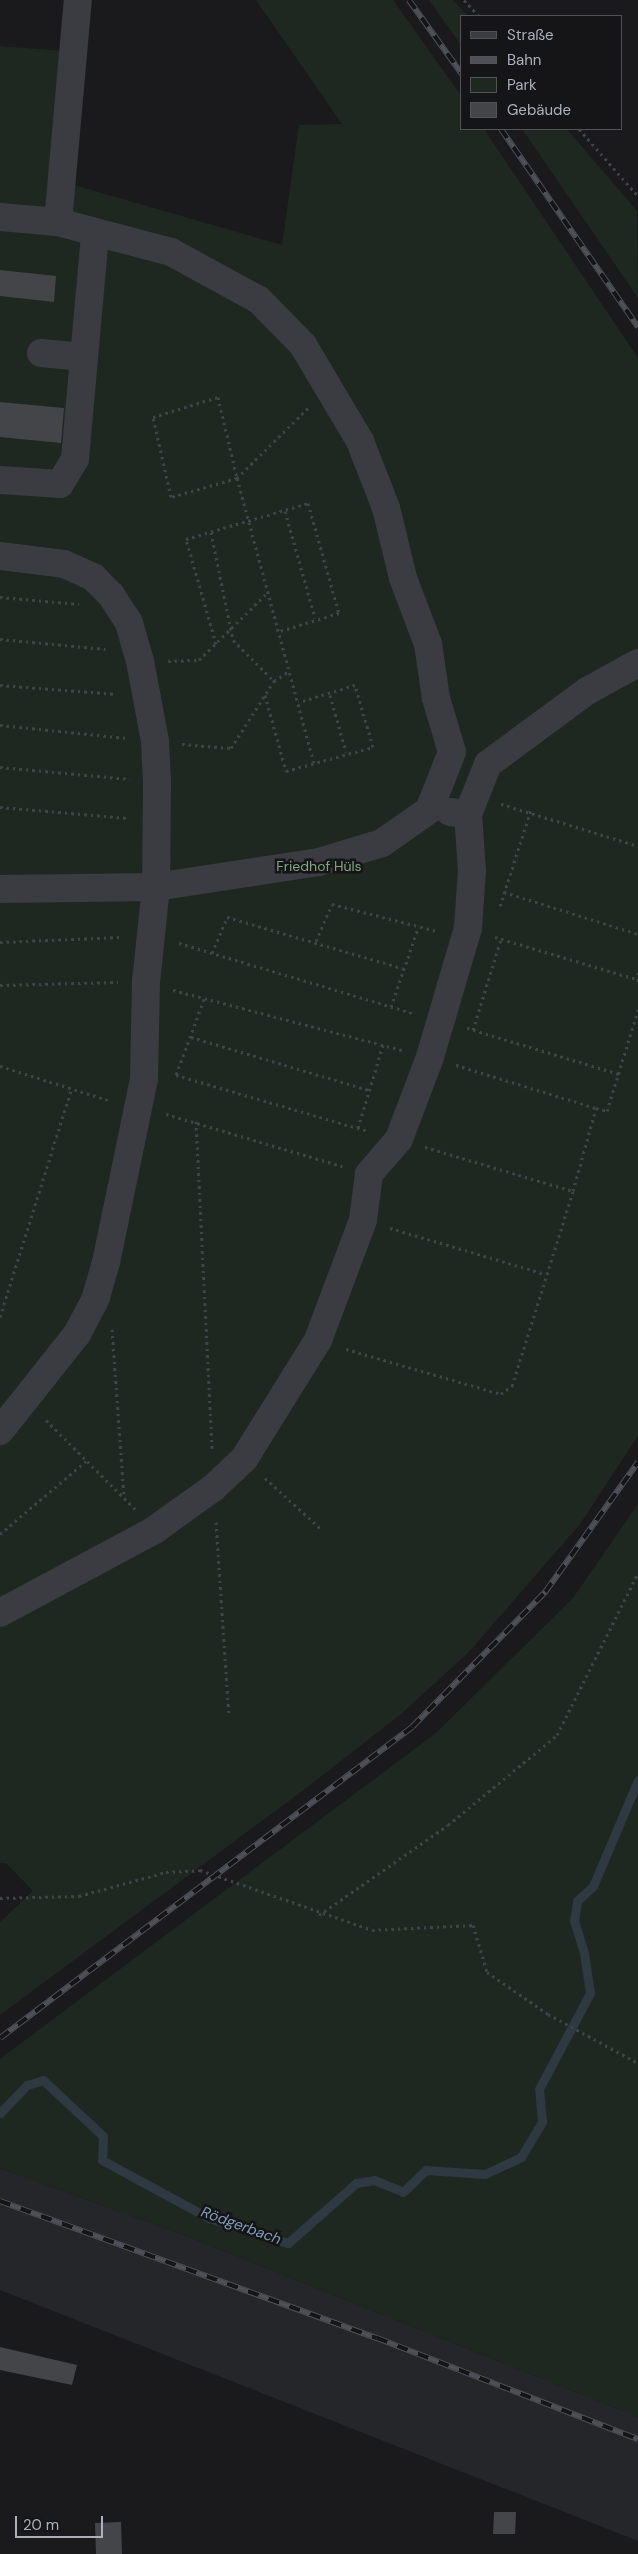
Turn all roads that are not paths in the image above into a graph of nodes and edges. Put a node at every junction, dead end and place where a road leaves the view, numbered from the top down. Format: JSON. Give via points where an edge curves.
{"nodes":[{"id":1,"x":78,"y":0,"type":"edge"},
{"id":2,"x":0,"y":217,"type":"edge"},
{"id":3,"x":58,"y":222,"type":"junction"},
{"id":4,"x":95,"y":234,"type":"junction"},
{"id":5,"x":41,"y":353,"type":"dead end"},
{"id":6,"x":84,"y":357,"type":"junction"},
{"id":7,"x":0,"y":480,"type":"edge"},
{"id":8,"x":0,"y":556,"type":"edge"},
{"id":9,"x":638,"y":663,"type":"edge"},
{"id":10,"x":452,"y":752,"type":"junction"},
{"id":11,"x":488,"y":764,"type":"junction"},
{"id":12,"x":472,"y":806,"type":"junction"},
{"id":13,"x":429,"y":810,"type":"junction"},
{"id":14,"x":156,"y":887,"type":"junction"},
{"id":15,"x":0,"y":890,"type":"edge"},
{"id":16,"x":0,"y":1432,"type":"edge"},
{"id":17,"x":0,"y":1613,"type":"edge"}],
"edges":[{"from":1,"to":3,"type":"lane"},
{"from":2,"to":3,"type":"lane"},
{"from":3,"to":4,"type":"lane"},
{"from":4,"to":6,"type":"lane"},
{"from":4,"to":10,"type":"lane","via":[[171,252],[258,300],[302,345],[360,441],[386,508],[403,578],[428,644],[436,698]]},
{"from":5,"to":6,"type":"lane"},
{"from":6,"to":7,"type":"lane","via":[[75,459],[68,475],[60,484],[48,485]]},
{"from":8,"to":14,"type":"lane","via":[[64,564],[93,577],[129,623],[148,697],[157,782]]},
{"from":9,"to":11,"type":"lane","via":[[587,691]]},
{"from":10,"to":11,"type":"lane"},
{"from":10,"to":13,"type":"lane"},
{"from":11,"to":12,"type":"lane"},
{"from":12,"to":13,"type":"lane"},
{"from":12,"to":17,"type":"lane","via":[[472,871],[466,932],[441,1021],[398,1139],[369,1174],[363,1220],[318,1340],[244,1458],[213,1488],[153,1531]]},
{"from":13,"to":14,"type":"lane","via":[[382,843],[319,862]]},
{"from":14,"to":15,"type":"lane"},
{"from":14,"to":16,"type":"lane","via":[[138,1108],[96,1298],[77,1334]]}]}
